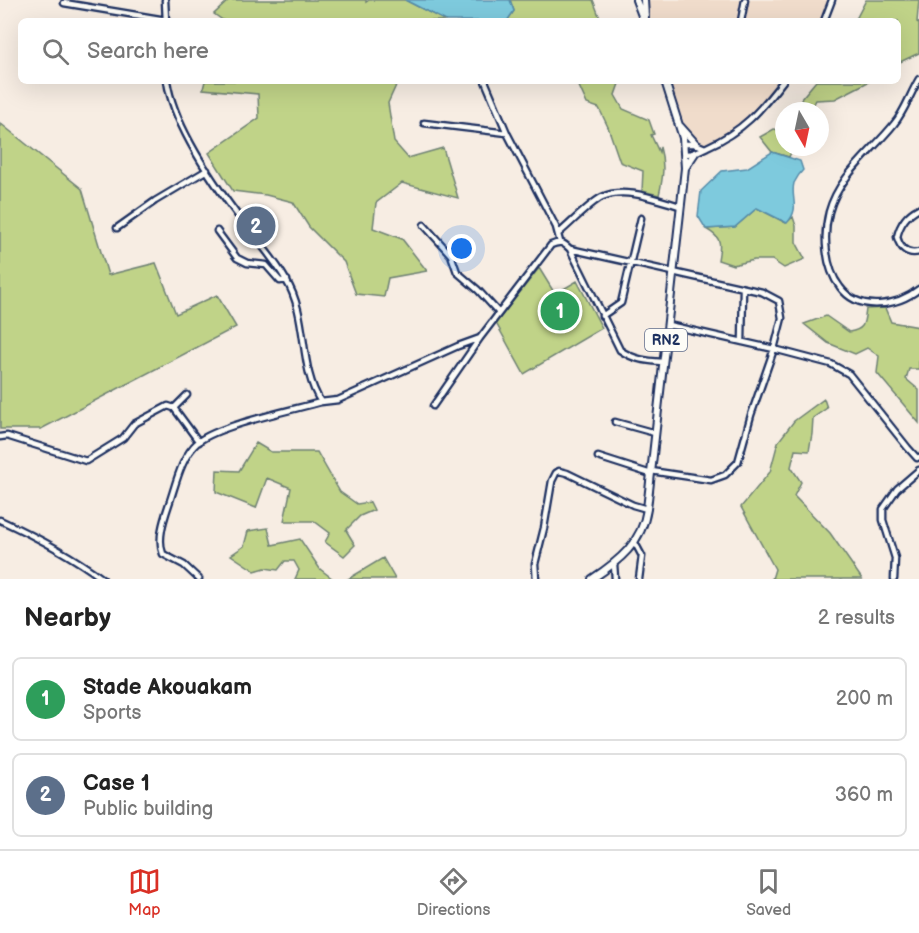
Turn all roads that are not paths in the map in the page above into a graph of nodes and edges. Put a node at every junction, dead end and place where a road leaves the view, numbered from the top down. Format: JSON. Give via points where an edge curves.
{"nodes":[{"id":1,"x":92,"y":0,"type":"edge"},
{"id":2,"x":165,"y":0,"type":"edge"},
{"id":3,"x":637,"y":0,"type":"edge"},
{"id":4,"x":745,"y":0,"type":"edge"},
{"id":5,"x":832,"y":0,"type":"edge"},
{"id":6,"x":644,"y":2,"type":"edge"},
{"id":7,"x":64,"y":3,"type":"dead end"},
{"id":8,"x":91,"y":8,"type":"junction"},
{"id":9,"x":149,"y":18,"type":"edge"},
{"id":10,"x":166,"y":18,"type":"edge"},
{"id":11,"x":644,"y":18,"type":"edge"},
{"id":12,"x":645,"y":18,"type":"edge"},
{"id":13,"x":742,"y":18,"type":"edge"},
{"id":14,"x":825,"y":18,"type":"edge"},
{"id":15,"x":919,"y":79,"type":"edge"},
{"id":16,"x":167,"y":84,"type":"edge"},
{"id":17,"x":486,"y":84,"type":"edge"},
{"id":18,"x":666,"y":84,"type":"edge"},
{"id":19,"x":781,"y":84,"type":"edge"},
{"id":20,"x":424,"y":123,"type":"dead end"},
{"id":21,"x":680,"y":126,"type":"junction"},
{"id":22,"x":507,"y":133,"type":"junction"},
{"id":23,"x":684,"y":144,"type":"junction"},
{"id":24,"x":696,"y":144,"type":"junction"},
{"id":25,"x":705,"y":148,"type":"junction"},
{"id":26,"x":695,"y":153,"type":"junction"},
{"id":27,"x":685,"y":154,"type":"junction"},
{"id":28,"x":685,"y":168,"type":"junction"},
{"id":29,"x":207,"y":170,"type":"junction"},
{"id":30,"x":680,"y":206,"type":"junction"},
{"id":31,"x":919,"y":208,"type":"edge"},
{"id":32,"x":641,"y":218,"type":"dead end"},
{"id":33,"x":424,"y":225,"type":"dead end"},
{"id":34,"x":117,"y":228,"type":"dead end"},
{"id":35,"x":216,"y":231,"type":"dead end"},
{"id":36,"x":558,"y":234,"type":"junction"},
{"id":37,"x":560,"y":242,"type":"junction"},
{"id":38,"x":570,"y":249,"type":"junction"},
{"id":39,"x":919,"y":252,"type":"edge"},
{"id":40,"x":629,"y":262,"type":"junction"},
{"id":41,"x":673,"y":272,"type":"junction"},
{"id":42,"x":287,"y":280,"type":"junction"},
{"id":43,"x":743,"y":288,"type":"junction"},
{"id":44,"x":919,"y":289,"type":"edge"},
{"id":45,"x":499,"y":313,"type":"junction"},
{"id":46,"x":602,"y":316,"type":"junction"},
{"id":47,"x":668,"y":325,"type":"junction"},
{"id":48,"x":480,"y":339,"type":"junction"},
{"id":49,"x":742,"y":342,"type":"junction"},
{"id":50,"x":774,"y":349,"type":"junction"},
{"id":51,"x":663,"y":362,"type":"junction"},
{"id":52,"x":187,"y":395,"type":"dead end"},
{"id":53,"x":321,"y":402,"type":"junction"},
{"id":54,"x":433,"y":406,"type":"dead end"},
{"id":55,"x":174,"y":408,"type":"junction"},
{"id":56,"x":615,"y":422,"type":"dead end"},
{"id":57,"x":655,"y":434,"type":"junction"},
{"id":58,"x":0,"y":437,"type":"edge"},
{"id":59,"x":199,"y":442,"type":"junction"},
{"id":60,"x":598,"y":457,"type":"dead end"},
{"id":61,"x":918,"y":458,"type":"edge"},
{"id":62,"x":919,"y":470,"type":"edge"},
{"id":63,"x":651,"y":472,"type":"junction"},
{"id":64,"x":647,"y":509,"type":"junction"},
{"id":65,"x":0,"y":520,"type":"edge"},
{"id":66,"x":635,"y":543,"type":"junction"},
{"id":67,"x":614,"y":564,"type":"junction"},
{"id":68,"x":103,"y":579,"type":"edge"},
{"id":69,"x":198,"y":579,"type":"edge"},
{"id":70,"x":536,"y":579,"type":"edge"},
{"id":71,"x":592,"y":579,"type":"edge"},
{"id":72,"x":615,"y":579,"type":"edge"},
{"id":73,"x":639,"y":579,"type":"edge"},
{"id":74,"x":894,"y":579,"type":"edge"}],
"edges":[{"from":1,"to":8,"type":"street"},
{"from":2,"to":10,"type":"street"},
{"from":3,"to":6,"type":"street"},
{"from":3,"to":11,"type":"highway"},
{"from":4,"to":13,"type":"street"},
{"from":5,"to":14,"type":"street"},
{"from":6,"to":12,"type":"highway"},
{"from":7,"to":8,"type":"street"},
{"from":8,"to":9,"type":"street"},
{"from":15,"to":44,"type":"street","via":[[897,121],[844,180],[830,210],[826,236],[836,280],[852,297],[891,304]]},
{"from":16,"to":29,"type":"street","via":[[174,111]]},
{"from":17,"to":22,"type":"street"},
{"from":18,"to":21,"type":"highway","number":"RN2"},
{"from":19,"to":25,"type":"street","via":[[746,125]]},
{"from":20,"to":22,"type":"street"},
{"from":21,"to":23,"type":"highway","number":"RN2"},
{"from":21,"to":24,"type":"highway"},
{"from":22,"to":36,"type":"street"},
{"from":23,"to":24,"type":"street"},
{"from":23,"to":27,"type":"highway","number":"RN2"},
{"from":24,"to":25,"type":"street"},
{"from":25,"to":26,"type":"street"},
{"from":26,"to":27,"type":"street"},
{"from":26,"to":28,"type":"highway"},
{"from":27,"to":28,"type":"highway","number":"RN2"},
{"from":28,"to":30,"type":"highway","number":"RN2"},
{"from":29,"to":34,"type":"street"},
{"from":29,"to":42,"type":"street"},
{"from":30,"to":36,"type":"street","via":[[627,194],[609,195]]},
{"from":30,"to":41,"type":"highway","number":"RN2"},
{"from":31,"to":39,"type":"street","via":[[900,226],[897,237],[907,252]]},
{"from":32,"to":40,"type":"street"},
{"from":33,"to":45,"type":"street","via":[[451,255],[457,272]]},
{"from":35,"to":42,"type":"street","via":[[237,258],[266,265],[280,281]]},
{"from":36,"to":37,"type":"street"},
{"from":37,"to":38,"type":"street"},
{"from":37,"to":45,"type":"street","via":[[551,245]]},
{"from":38,"to":40,"type":"street"},
{"from":38,"to":46,"type":"street"},
{"from":40,"to":41,"type":"street"},
{"from":40,"to":46,"type":"street","via":[[621,303]]},
{"from":41,"to":43,"type":"street"},
{"from":41,"to":47,"type":"highway","number":"RN2"},
{"from":42,"to":53,"type":"street","via":[[300,309],[309,365]]},
{"from":43,"to":49,"type":"street"},
{"from":43,"to":50,"type":"street","via":[[762,291],[779,301],[782,318]]},
{"from":45,"to":48,"type":"street"},
{"from":46,"to":51,"type":"street","via":[[620,350],[639,360]]},
{"from":47,"to":49,"type":"street"},
{"from":47,"to":51,"type":"highway","number":"RN2"},
{"from":48,"to":53,"type":"street","via":[[458,345],[338,400]]},
{"from":48,"to":54,"type":"street"},
{"from":49,"to":50,"type":"street"},
{"from":50,"to":61,"type":"street","via":[[831,364],[849,374]]},
{"from":50,"to":63,"type":"street","via":[[738,462],[711,480]]},
{"from":51,"to":57,"type":"highway","number":"RN2"},
{"from":52,"to":55,"type":"street"},
{"from":53,"to":59,"type":"street","via":[[227,428]]},
{"from":55,"to":58,"type":"street","via":[[168,406],[134,424],[123,438],[86,461]]},
{"from":55,"to":59,"type":"street"},
{"from":56,"to":57,"type":"street"},
{"from":57,"to":63,"type":"highway","number":"RN2"},
{"from":59,"to":69,"type":"street","via":[[180,472],[164,520],[161,547],[163,554]]},
{"from":60,"to":63,"type":"street"},
{"from":62,"to":74,"type":"street","via":[[897,489],[883,509],[895,558]]},
{"from":63,"to":64,"type":"highway","number":"RN2"},
{"from":64,"to":66,"type":"highway","number":"RN2"},
{"from":64,"to":70,"type":"street","via":[[559,471],[552,481],[535,564]]},
{"from":65,"to":68,"type":"street","via":[[74,557]]},
{"from":66,"to":67,"type":"highway","number":"RN2"},
{"from":66,"to":73,"type":"street","via":[[642,556]]},
{"from":67,"to":71,"type":"highway","number":"RN2"},
{"from":67,"to":72,"type":"street"}]}
